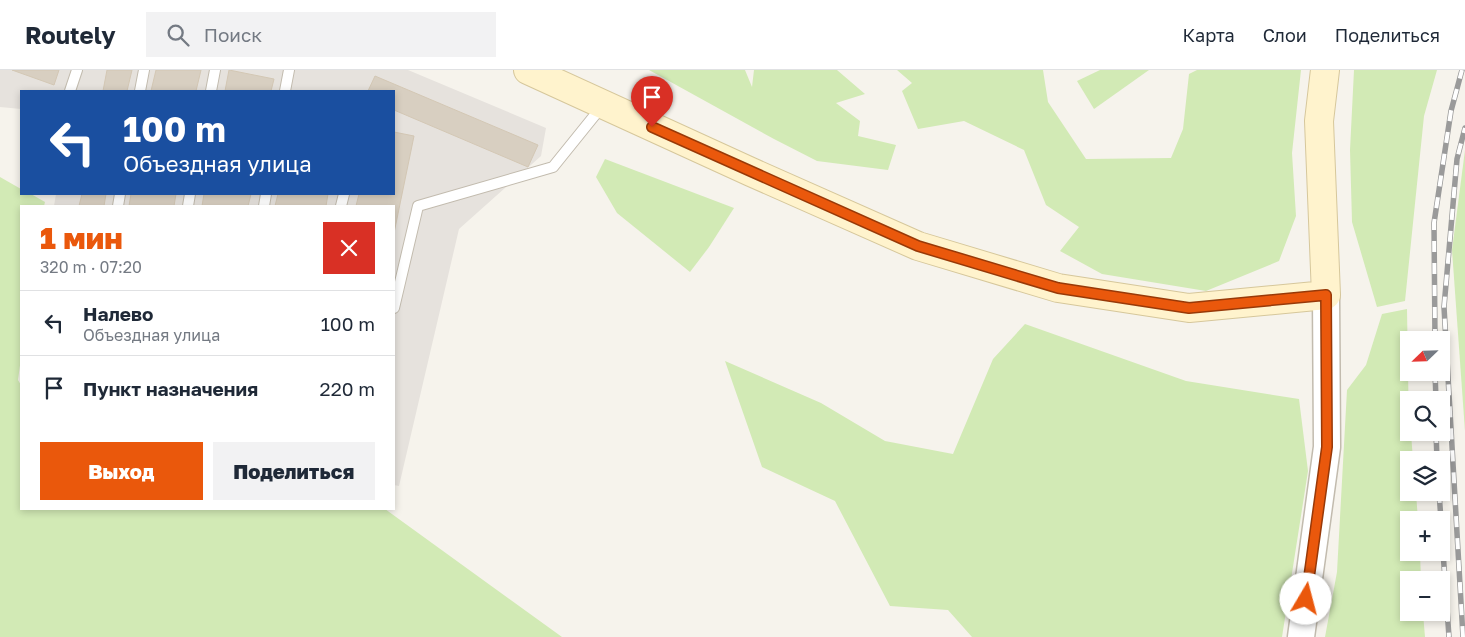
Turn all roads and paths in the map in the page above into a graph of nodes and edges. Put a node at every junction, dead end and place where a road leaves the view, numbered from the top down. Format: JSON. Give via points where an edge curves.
{"nodes":[{"id":1,"x":77,"y":70,"type":"edge"},
{"id":2,"x":144,"y":70,"type":"edge"},
{"id":3,"x":215,"y":70,"type":"edge"},
{"id":4,"x":290,"y":70,"type":"edge"},
{"id":5,"x":528,"y":70,"type":"edge"},
{"id":6,"x":1325,"y":70,"type":"edge"},
{"id":7,"x":70,"y":90,"type":"edge"},
{"id":8,"x":140,"y":90,"type":"edge"},
{"id":9,"x":211,"y":90,"type":"edge"},
{"id":10,"x":285,"y":90,"type":"edge"},
{"id":11,"x":604,"y":104,"type":"junction"},
{"id":12,"x":1326,"y":295,"type":"junction"},
{"id":13,"x":395,"y":304,"type":"edge"},
{"id":14,"x":1301,"y":637,"type":"edge"}],
"edges":[{"from":1,"to":7,"type":"lane"},
{"from":2,"to":8,"type":"lane"},
{"from":3,"to":9,"type":"lane"},
{"from":4,"to":10,"type":"lane"},
{"from":5,"to":11,"type":"main road"},
{"from":6,"to":12,"type":"main road","via":[[1319,121]]},
{"from":11,"to":12,"type":"main road","via":[[918,246],[1058,288],[1189,308]]},
{"from":11,"to":13,"type":"lane","via":[[553,167],[418,206]]},
{"from":12,"to":14,"type":"street","via":[[1327,447]]}]}
